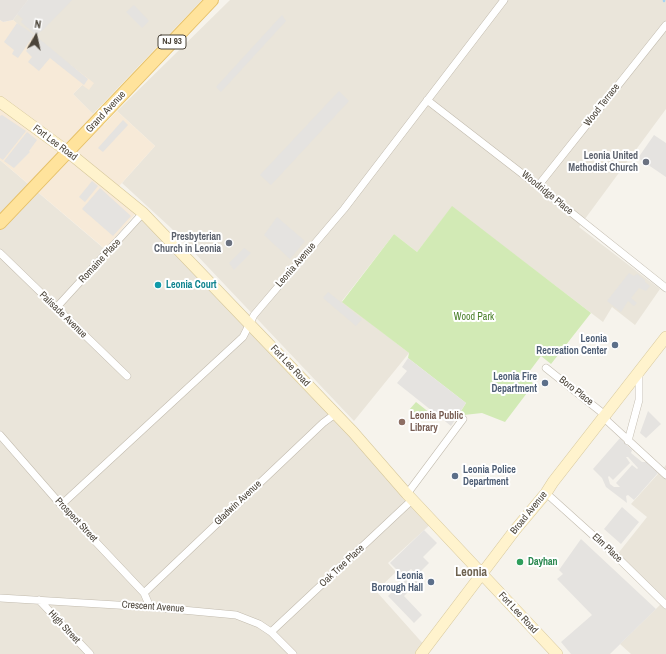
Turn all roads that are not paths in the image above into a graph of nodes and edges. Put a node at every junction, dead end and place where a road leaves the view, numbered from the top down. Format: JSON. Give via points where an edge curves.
{"nodes":[{"id":1,"x":212,"y":0,"type":"edge"},
{"id":2,"x":504,"y":0,"type":"edge"},
{"id":3,"x":666,"y":25,"type":"edge"},
{"id":4,"x":427,"y":100,"type":"junction"},
{"id":5,"x":0,"y":103,"type":"edge"},
{"id":6,"x":68,"y":152,"type":"junction"},
{"id":7,"x":538,"y":186,"type":"junction"},
{"id":8,"x":143,"y":213,"type":"junction"},
{"id":9,"x":0,"y":223,"type":"edge"},
{"id":10,"x":0,"y":253,"type":"edge"},
{"id":11,"x":666,"y":288,"type":"edge"},
{"id":12,"x":56,"y":308,"type":"junction"},
{"id":13,"x":249,"y":324,"type":"junction"},
{"id":14,"x":666,"y":337,"type":"edge"},
{"id":15,"x":546,"y":368,"type":"dead end"},
{"id":16,"x":639,"y":372,"type":"junction"},
{"id":17,"x":127,"y":376,"type":"dead end"},
{"id":18,"x":335,"y":414,"type":"junction"},
{"id":19,"x":604,"y":416,"type":"junction"},
{"id":20,"x":463,"y":419,"type":"dead end"},
{"id":21,"x":0,"y":435,"type":"edge"},
{"id":22,"x":628,"y":441,"type":"junction"},
{"id":23,"x":666,"y":476,"type":"edge"},
{"id":24,"x":546,"y":493,"type":"junction"},
{"id":25,"x":410,"y":497,"type":"junction"},
{"id":26,"x":61,"y":505,"type":"junction"},
{"id":27,"x":482,"y":574,"type":"junction"},
{"id":28,"x":144,"y":592,"type":"junction"},
{"id":29,"x":0,"y":598,"type":"edge"},
{"id":30,"x":39,"y":600,"type":"junction"},
{"id":31,"x":666,"y":605,"type":"edge"},
{"id":32,"x":150,"y":607,"type":"junction"},
{"id":33,"x":270,"y":632,"type":"junction"},
{"id":34,"x":90,"y":654,"type":"edge"},
{"id":35,"x":293,"y":654,"type":"edge"},
{"id":36,"x":421,"y":654,"type":"edge"},
{"id":37,"x":557,"y":654,"type":"edge"}],
"edges":[{"from":1,"to":6,"type":"main road","name":"Grand Avenue","number":"NJ 93"},
{"from":2,"to":4,"type":"street","name":"Leonia Avenue"},
{"from":3,"to":7,"type":"street","name":"Wood Terrace"},
{"from":4,"to":7,"type":"street","name":"Woodridge Place"},
{"from":4,"to":13,"type":"street","name":"Leonia Avenue","via":[[344,209],[260,307]]},
{"from":5,"to":6,"type":"main road","name":"Fort Lee Road"},
{"from":6,"to":8,"type":"main road","name":"Fort Lee Road"},
{"from":6,"to":9,"type":"main road","name":"Grand Avenue","number":"NJ 93"},
{"from":7,"to":11,"type":"street","name":"Woodridge Place"},
{"from":8,"to":12,"type":"street","name":"Romaine Place"},
{"from":8,"to":13,"type":"main road","name":"Fort Lee Road"},
{"from":10,"to":12,"type":"street","name":"Palisade Avenue"},
{"from":12,"to":17,"type":"street","name":"Palisade Avenue"},
{"from":13,"to":18,"type":"main road","name":"Fort Lee Road"},
{"from":13,"to":26,"type":"street","name":"Leonia Avenue","via":[[243,337]]},
{"from":14,"to":16,"type":"main road","name":"Broad Avenue"},
{"from":15,"to":19,"type":"street","name":"Boro Place"},
{"from":16,"to":19,"type":"main road","name":"Broad Avenue"},
{"from":16,"to":22,"type":"street","via":[[639,400]]},
{"from":18,"to":25,"type":"main road","name":"Fort Lee Road"},
{"from":18,"to":28,"type":"street","name":"Gladwin Avenue","via":[[317,428]]},
{"from":19,"to":22,"type":"street","name":"Boro Place"},
{"from":19,"to":24,"type":"main road","name":"Broad Avenue"},
{"from":20,"to":25,"type":"street","name":"Oak Tree Place"},
{"from":21,"to":26,"type":"street","name":"Prospect Street"},
{"from":22,"to":23,"type":"street","name":"Boro Place"},
{"from":24,"to":27,"type":"main road","name":"Broad Avenue"},
{"from":24,"to":31,"type":"street","name":"Elm Place"},
{"from":25,"to":27,"type":"main road","name":"Fort Lee Road"},
{"from":25,"to":33,"type":"street","name":"Oak Tree Place"},
{"from":26,"to":28,"type":"street","name":"Prospect Street"},
{"from":27,"to":36,"type":"main road","name":"Broad Avenue"},
{"from":27,"to":37,"type":"main road","name":"Fort Lee Road"},
{"from":28,"to":32,"type":"street","name":"Prospect Street"},
{"from":29,"to":30,"type":"street","name":"Crescent Avenue"},
{"from":30,"to":32,"type":"street","name":"Crescent Avenue"},
{"from":30,"to":34,"type":"street","name":"High Street"},
{"from":32,"to":33,"type":"street","name":"Crescent Avenue","via":[[236,615],[259,624]]},
{"from":33,"to":35,"type":"street","name":"Crescent Avenue"}]}
